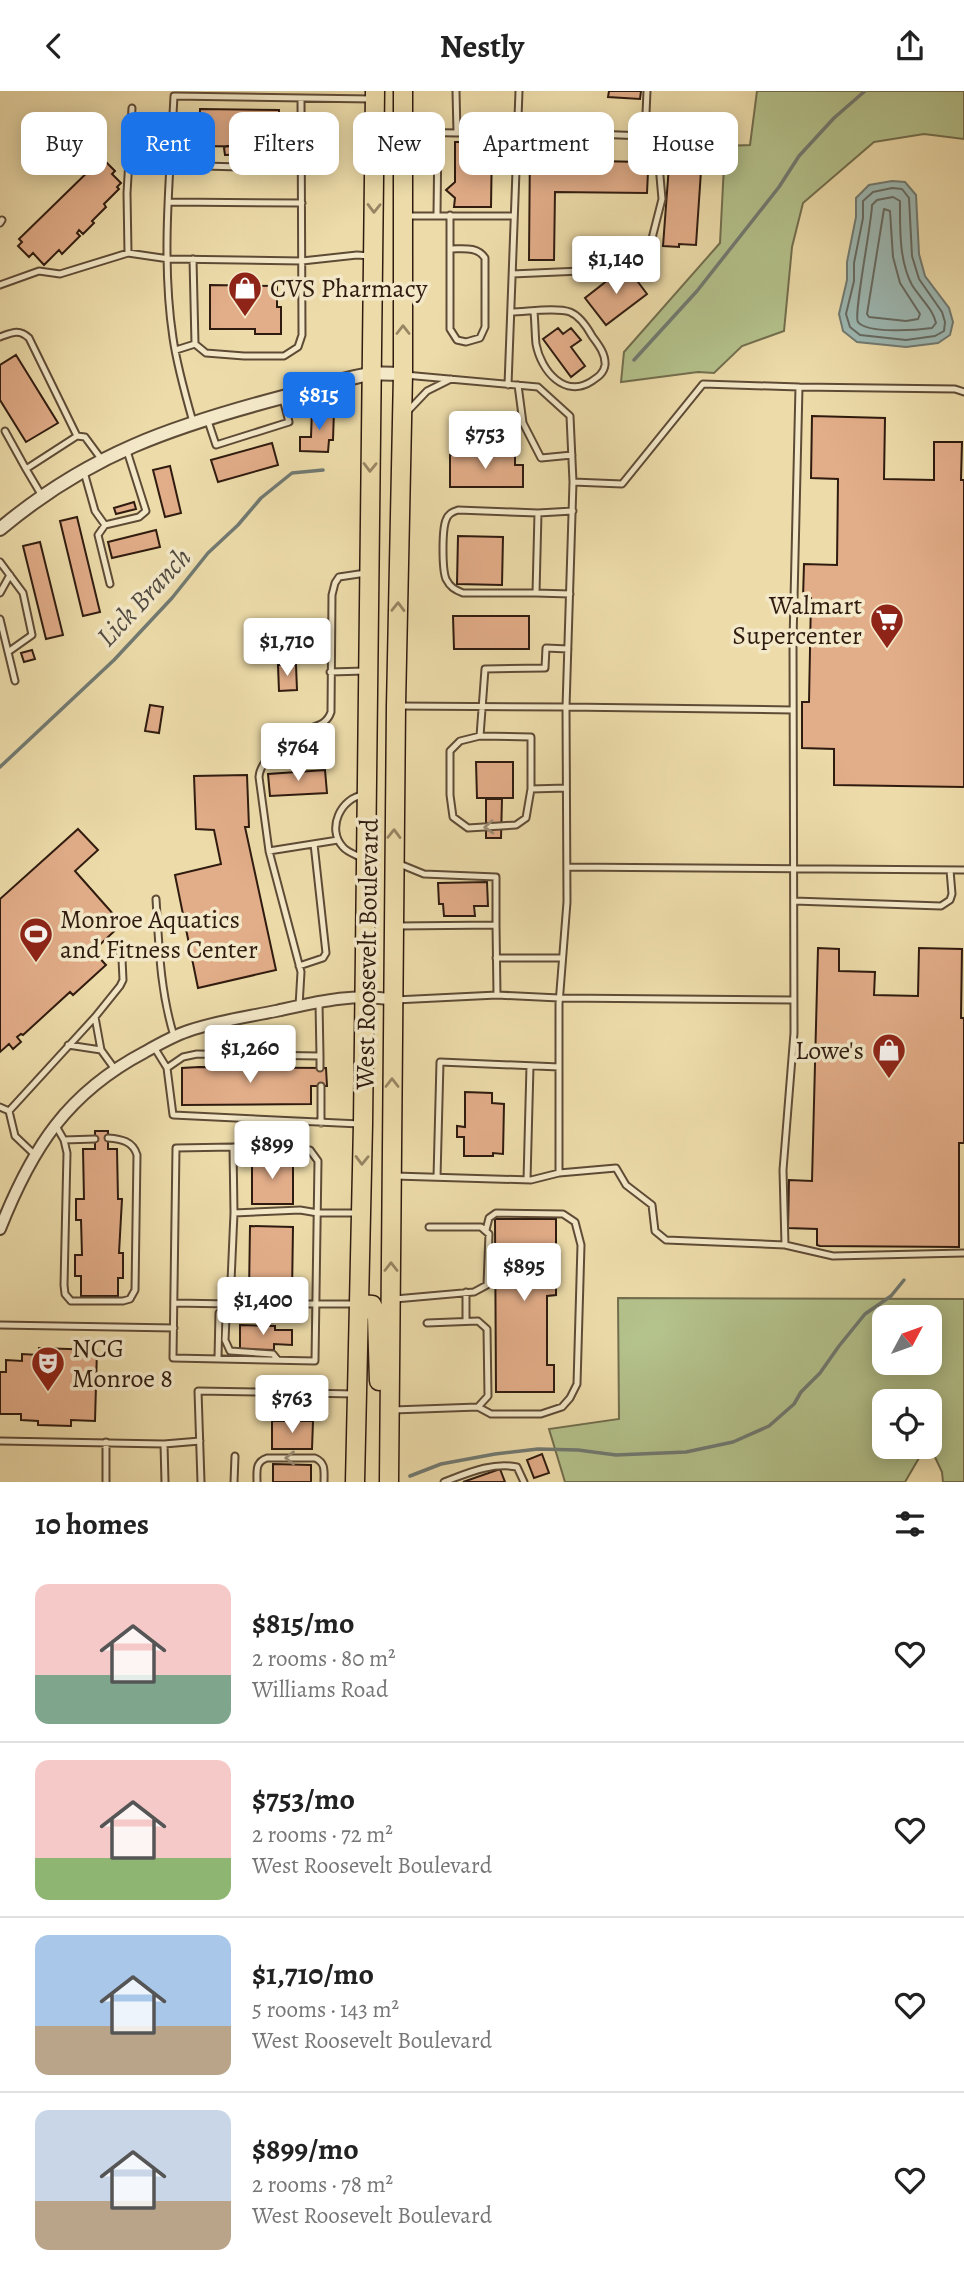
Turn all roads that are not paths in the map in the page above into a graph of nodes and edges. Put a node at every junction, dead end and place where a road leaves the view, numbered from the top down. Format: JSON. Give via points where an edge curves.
{"nodes":[{"id":1,"x":392,"y":91,"type":"edge"},
{"id":2,"x":403,"y":91,"type":"edge"},
{"id":3,"x":456,"y":91,"type":"edge"},
{"id":4,"x":519,"y":91,"type":"edge"},
{"id":5,"x":647,"y":91,"type":"edge"},
{"id":6,"x":375,"y":95,"type":"edge"},
{"id":7,"x":301,"y":97,"type":"junction"},
{"id":8,"x":132,"y":108,"type":"dead end"},
{"id":9,"x":173,"y":112,"type":"edge"},
{"id":10,"x":301,"y":112,"type":"edge"},
{"id":11,"x":394,"y":112,"type":"edge"},
{"id":12,"x":403,"y":112,"type":"edge"},
{"id":13,"x":518,"y":112,"type":"edge"},
{"id":14,"x":646,"y":112,"type":"edge"},
{"id":15,"x":445,"y":133,"type":"edge"},
{"id":16,"x":457,"y":133,"type":"joint"},
{"id":17,"x":170,"y":175,"type":"edge"},
{"id":18,"x":302,"y":175,"type":"edge"},
{"id":19,"x":403,"y":175,"type":"edge"},
{"id":20,"x":438,"y":175,"type":"edge"},
{"id":21,"x":515,"y":175,"type":"edge"},
{"id":22,"x":660,"y":175,"type":"edge"},
{"id":23,"x":169,"y":202,"type":"junction"},
{"id":24,"x":302,"y":203,"type":"junction"},
{"id":25,"x":437,"y":214,"type":"junction"},
{"id":26,"x":450,"y":215,"type":"junction"},
{"id":27,"x":403,"y":216,"type":"junction"},
{"id":28,"x":514,"y":216,"type":"junction"},
{"id":29,"x":450,"y":249,"type":"junction"},
{"id":30,"x":128,"y":253,"type":"junction"},
{"id":31,"x":373,"y":256,"type":"junction"},
{"id":32,"x":169,"y":259,"type":"junction"},
{"id":33,"x":193,"y":259,"type":"junction"},
{"id":34,"x":302,"y":261,"type":"junction"},
{"id":35,"x":512,"y":274,"type":"junction"},
{"id":36,"x":0,"y":285,"type":"edge"},
{"id":37,"x":510,"y":312,"type":"junction"},
{"id":38,"x":534,"y":312,"type":"junction"},
{"id":39,"x":0,"y":337,"type":"edge"},
{"id":40,"x":195,"y":344,"type":"junction"},
{"id":41,"x":176,"y":350,"type":"junction"},
{"id":42,"x":372,"y":374,"type":"junction"},
{"id":43,"x":403,"y":374,"type":"junction"},
{"id":44,"x":451,"y":379,"type":"junction"},
{"id":45,"x":508,"y":384,"type":"junction"},
{"id":46,"x":519,"y":385,"type":"junction"},
{"id":47,"x":799,"y":387,"type":"junction"},
{"id":48,"x":964,"y":392,"type":"edge"},
{"id":49,"x":282,"y":397,"type":"junction"},
{"id":50,"x":402,"y":417,"type":"junction"},
{"id":51,"x":207,"y":418,"type":"junction"},
{"id":52,"x":193,"y":422,"type":"junction"},
{"id":53,"x":5,"y":431,"type":"dead end"},
{"id":54,"x":77,"y":436,"type":"junction"},
{"id":55,"x":126,"y":448,"type":"junction"},
{"id":56,"x":572,"y":455,"type":"junction"},
{"id":57,"x":102,"y":460,"type":"junction"},
{"id":58,"x":26,"y":469,"type":"junction"},
{"id":59,"x":83,"y":470,"type":"junction"},
{"id":60,"x":573,"y":482,"type":"junction"},
{"id":61,"x":42,"y":496,"type":"junction"},
{"id":62,"x":573,"y":511,"type":"junction"},
{"id":63,"x":538,"y":513,"type":"junction"},
{"id":64,"x":105,"y":526,"type":"junction"},
{"id":65,"x":0,"y":529,"type":"edge"},
{"id":66,"x":0,"y":562,"type":"edge"},
{"id":67,"x":369,"y":572,"type":"junction"},
{"id":68,"x":10,"y":575,"type":"junction"},
{"id":69,"x":110,"y":584,"type":"dead end"},
{"id":70,"x":0,"y":593,"type":"edge"},
{"id":71,"x":536,"y":593,"type":"junction"},
{"id":72,"x":570,"y":594,"type":"junction"},
{"id":73,"x":0,"y":619,"type":"edge"},
{"id":74,"x":568,"y":649,"type":"junction"},
{"id":75,"x":8,"y":652,"type":"junction"},
{"id":76,"x":368,"y":671,"type":"junction"},
{"id":77,"x":330,"y":672,"type":"junction"},
{"id":78,"x":15,"y":681,"type":"dead end"},
{"id":79,"x":396,"y":706,"type":"junction"},
{"id":80,"x":482,"y":707,"type":"junction"},
{"id":81,"x":566,"y":707,"type":"junction"},
{"id":82,"x":793,"y":710,"type":"junction"},
{"id":83,"x":480,"y":736,"type":"junction"},
{"id":84,"x":566,"y":788,"type":"junction"},
{"id":85,"x":531,"y":789,"type":"junction"},
{"id":86,"x":367,"y":795,"type":"junction"},
{"id":87,"x":338,"y":840,"type":"junction"},
{"id":88,"x":314,"y":844,"type":"junction"},
{"id":89,"x":269,"y":851,"type":"junction"},
{"id":90,"x":366,"y":860,"type":"junction"},
{"id":91,"x":394,"y":862,"type":"junction"},
{"id":92,"x":567,"y":867,"type":"junction"},
{"id":93,"x":794,"y":867,"type":"junction"},
{"id":94,"x":950,"y":870,"type":"junction"},
{"id":95,"x":964,"y":870,"type":"edge"},
{"id":96,"x":156,"y":899,"type":"dead end"},
{"id":97,"x":794,"y":901,"type":"junction"},
{"id":98,"x":496,"y":925,"type":"junction"},
{"id":99,"x":393,"y":926,"type":"junction"},
{"id":100,"x":117,"y":946,"type":"dead end"},
{"id":101,"x":496,"y":958,"type":"junction"},
{"id":102,"x":562,"y":958,"type":"junction"},
{"id":103,"x":299,"y":966,"type":"junction"},
{"id":104,"x":497,"y":995,"type":"junction"},
{"id":105,"x":365,"y":997,"type":"junction"},
{"id":106,"x":559,"y":998,"type":"junction"},
{"id":107,"x":393,"y":1000,"type":"junction"},
{"id":108,"x":794,"y":1000,"type":"junction"},
{"id":109,"x":318,"y":1003,"type":"junction"},
{"id":110,"x":299,"y":1006,"type":"junction"},
{"id":111,"x":95,"y":1017,"type":"junction"},
{"id":112,"x":174,"y":1036,"type":"junction"},
{"id":113,"x":68,"y":1045,"type":"junction"},
{"id":114,"x":154,"y":1047,"type":"junction"},
{"id":115,"x":101,"y":1050,"type":"junction"},
{"id":116,"x":320,"y":1056,"type":"junction"},
{"id":117,"x":530,"y":1066,"type":"junction"},
{"id":118,"x":559,"y":1067,"type":"junction"},
{"id":119,"x":114,"y":1068,"type":"junction"},
{"id":120,"x":320,"y":1068,"type":"dead end"},
{"id":121,"x":167,"y":1069,"type":"junction"},
{"id":122,"x":321,"y":1086,"type":"dead end"},
{"id":123,"x":0,"y":1107,"type":"edge"},
{"id":124,"x":9,"y":1111,"type":"junction"},
{"id":125,"x":55,"y":1123,"type":"junction"},
{"id":126,"x":321,"y":1123,"type":"junction"},
{"id":127,"x":363,"y":1124,"type":"junction"},
{"id":128,"x":108,"y":1138,"type":"dead end"},
{"id":129,"x":95,"y":1139,"type":"dead end"},
{"id":130,"x":64,"y":1140,"type":"junction"},
{"id":131,"x":233,"y":1147,"type":"junction"},
{"id":132,"x":35,"y":1155,"type":"junction"},
{"id":133,"x":559,"y":1173,"type":"junction"},
{"id":134,"x":391,"y":1176,"type":"junction"},
{"id":135,"x":437,"y":1177,"type":"junction"},
{"id":136,"x":527,"y":1180,"type":"junction"},
{"id":137,"x":4,"y":1204,"type":"edge"},
{"id":138,"x":362,"y":1212,"type":"junction"},
{"id":139,"x":234,"y":1213,"type":"junction"},
{"id":140,"x":318,"y":1213,"type":"junction"},
{"id":141,"x":429,"y":1227,"type":"dead end"},
{"id":142,"x":0,"y":1229,"type":"edge"},
{"id":143,"x":486,"y":1230,"type":"junction"},
{"id":144,"x":785,"y":1245,"type":"junction"},
{"id":145,"x":964,"y":1253,"type":"edge"},
{"id":146,"x":466,"y":1292,"type":"junction"},
{"id":147,"x":392,"y":1300,"type":"junction"},
{"id":148,"x":175,"y":1303,"type":"junction"},
{"id":149,"x":219,"y":1303,"type":"junction"},
{"id":150,"x":230,"y":1304,"type":"junction"},
{"id":151,"x":360,"y":1304,"type":"junction"},
{"id":152,"x":316,"y":1305,"type":"junction"},
{"id":153,"x":219,"y":1314,"type":"junction"},
{"id":154,"x":466,"y":1321,"type":"junction"},
{"id":155,"x":427,"y":1323,"type":"dead end"},
{"id":156,"x":0,"y":1325,"type":"edge"},
{"id":157,"x":174,"y":1328,"type":"junction"},
{"id":158,"x":218,"y":1358,"type":"junction"},
{"id":159,"x":278,"y":1360,"type":"junction"},
{"id":160,"x":357,"y":1394,"type":"junction"},
{"id":161,"x":478,"y":1407,"type":"junction"},
{"id":162,"x":389,"y":1410,"type":"junction"},
{"id":163,"x":0,"y":1441,"type":"edge"},
{"id":164,"x":200,"y":1441,"type":"junction"},
{"id":165,"x":106,"y":1442,"type":"junction"},
{"id":166,"x":164,"y":1444,"type":"junction"},
{"id":167,"x":234,"y":1456,"type":"dead end"},
{"id":168,"x":389,"y":1473,"type":"edge"},
{"id":169,"x":106,"y":1482,"type":"edge"},
{"id":170,"x":165,"y":1482,"type":"edge"},
{"id":171,"x":201,"y":1482,"type":"edge"},
{"id":172,"x":234,"y":1482,"type":"edge"},
{"id":173,"x":257,"y":1482,"type":"edge"},
{"id":174,"x":324,"y":1482,"type":"edge"},
{"id":175,"x":355,"y":1482,"type":"edge"},
{"id":176,"x":444,"y":1482,"type":"edge"},
{"id":177,"x":524,"y":1482,"type":"edge"}],
"edges":[{"from":1,"to":11,"type":"highway"},
{"from":2,"to":12,"type":"highway","name":"West Roosevelt Boulevard"},
{"from":3,"to":16,"type":"lane"},
{"from":4,"to":13,"type":"lane"},
{"from":5,"to":14,"type":"lane"},
{"from":6,"to":7,"type":"lane"},
{"from":6,"to":31,"type":"highway","name":"West Roosevelt Boulevard","one_way":true},
{"from":7,"to":9,"type":"lane","via":[[174,96]]},
{"from":7,"to":10,"type":"lane"},
{"from":8,"to":30,"type":"lane"},
{"from":15,"to":16,"type":"lane"},
{"from":17,"to":23,"type":"lane"},
{"from":18,"to":24,"type":"lane"},
{"from":19,"to":27,"type":"highway","name":"West Roosevelt Boulevard"},
{"from":20,"to":25,"type":"lane"},
{"from":21,"to":28,"type":"lane"},
{"from":22,"to":35,"type":"lane","via":[[662,199],[648,254],[626,253],[604,270]]},
{"from":23,"to":24,"type":"lane"},
{"from":23,"to":32,"type":"lane"},
{"from":24,"to":34,"type":"lane"},
{"from":25,"to":26,"type":"lane"},
{"from":25,"to":27,"type":"lane"},
{"from":26,"to":28,"type":"lane"},
{"from":26,"to":29,"type":"lane"},
{"from":43,"to":27,"type":"highway","name":"West Roosevelt Boulevard","one_way":true},
{"from":28,"to":35,"type":"lane"},
{"from":29,"to":29,"type":"lane","via":[[472,249],[485,258],[485,327],[474,342],[457,340],[450,329]]},
{"from":30,"to":32,"type":"lane"},
{"from":30,"to":36,"type":"lane","via":[[60,274],[38,271]]},
{"from":31,"to":34,"type":"lane"},
{"from":31,"to":42,"type":"highway","name":"West Roosevelt Boulevard"},
{"from":32,"to":33,"type":"lane"},
{"from":32,"to":41,"type":"lane"},
{"from":33,"to":34,"type":"lane"},
{"from":33,"to":40,"type":"lane"},
{"from":34,"to":40,"type":"lane","via":[[298,347],[284,356],[243,356],[206,353]]},
{"from":35,"to":37,"type":"lane"},
{"from":37,"to":38,"type":"lane"},
{"from":37,"to":45,"type":"lane"},
{"from":38,"to":38,"type":"lane","via":[[562,311],[579,318],[601,349],[604,370],[578,388],[560,384],[537,347]]},
{"from":39,"to":54,"type":"lane","via":[[15,331],[29,338]]},
{"from":40,"to":41,"type":"lane"},
{"from":41,"to":52,"type":"lane"},
{"from":42,"to":43,"type":"street"},
{"from":42,"to":49,"type":"street"},
{"from":42,"to":67,"type":"highway","name":"West Roosevelt Boulevard","one_way":true},
{"from":43,"to":44,"type":"lane"},
{"from":43,"to":50,"type":"highway","name":"West Roosevelt Boulevard"},
{"from":44,"to":45,"type":"lane"},
{"from":44,"to":50,"type":"lane","via":[[426,391]]},
{"from":45,"to":46,"type":"lane"},
{"from":46,"to":56,"type":"lane","via":[[538,387],[570,416]]},
{"from":46,"to":56,"type":"lane","via":[[523,423],[541,458]]},
{"from":47,"to":48,"type":"lane"},
{"from":47,"to":60,"type":"lane","via":[[703,384],[622,484]]},
{"from":47,"to":82,"type":"lane"},
{"from":49,"to":51,"type":"street"},
{"from":49,"to":51,"type":"lane","via":[[289,422],[216,445]]},
{"from":79,"to":50,"type":"highway","name":"West Roosevelt Boulevard","one_way":true},
{"from":51,"to":52,"type":"street"},
{"from":52,"to":55,"type":"street"},
{"from":53,"to":58,"type":"lane"},
{"from":54,"to":57,"type":"lane","via":[[85,437]]},
{"from":54,"to":58,"type":"lane"},
{"from":55,"to":57,"type":"street"},
{"from":55,"to":64,"type":"lane","via":[[146,511]]},
{"from":56,"to":60,"type":"lane"},
{"from":57,"to":59,"type":"street"},
{"from":58,"to":61,"type":"lane"},
{"from":59,"to":61,"type":"street"},
{"from":59,"to":64,"type":"lane"},
{"from":60,"to":62,"type":"lane"},
{"from":61,"to":65,"type":"street"},
{"from":62,"to":63,"type":"lane"},
{"from":62,"to":72,"type":"lane"},
{"from":63,"to":71,"type":"lane"},
{"from":63,"to":71,"type":"lane","via":[[458,510],[445,522],[444,570],[453,589],[463,593]]},
{"from":64,"to":69,"type":"lane","via":[[99,535]]},
{"from":66,"to":68,"type":"lane"},
{"from":67,"to":76,"type":"highway","name":"West Roosevelt Boulevard"},
{"from":67,"to":77,"type":"lane","via":[[339,577],[335,583]]},
{"from":68,"to":70,"type":"lane"},
{"from":68,"to":75,"type":"lane","via":[[23,593],[32,635]]},
{"from":71,"to":72,"type":"lane"},
{"from":72,"to":74,"type":"lane"},
{"from":73,"to":75,"type":"lane"},
{"from":74,"to":80,"type":"lane","via":[[546,647],[545,668],[485,669]]},
{"from":74,"to":81,"type":"lane"},
{"from":75,"to":78,"type":"lane"},
{"from":76,"to":77,"type":"lane"},
{"from":76,"to":86,"type":"highway","name":"West Roosevelt Boulevard"},
{"from":77,"to":89,"type":"lane","via":[[329,718],[286,741],[260,769]]},
{"from":79,"to":80,"type":"lane"},
{"from":91,"to":79,"type":"highway","name":"West Roosevelt Boulevard","one_way":true},
{"from":80,"to":81,"type":"lane"},
{"from":80,"to":83,"type":"lane"},
{"from":81,"to":82,"type":"lane"},
{"from":81,"to":84,"type":"lane"},
{"from":82,"to":93,"type":"lane"},
{"from":83,"to":85,"type":"lane","via":[[531,737]]},
{"from":85,"to":83,"type":"lane","one_way":true,"via":[[526,818],[516,825],[468,828],[453,817],[450,751],[460,741]]},
{"from":84,"to":85,"type":"lane"},
{"from":84,"to":92,"type":"lane"},
{"from":86,"to":87,"type":"lane","via":[[355,796],[341,810],[334,831]]},
{"from":86,"to":90,"type":"highway","name":"West Roosevelt Boulevard"},
{"from":87,"to":88,"type":"lane"},
{"from":87,"to":90,"type":"lane","via":[[344,849]]},
{"from":88,"to":89,"type":"lane"},
{"from":88,"to":103,"type":"lane","via":[[326,953]]},
{"from":89,"to":103,"type":"lane"},
{"from":90,"to":105,"type":"highway","name":"West Roosevelt Boulevard"},
{"from":91,"to":98,"type":"lane","via":[[425,874],[496,877]]},
{"from":91,"to":99,"type":"highway","name":"West Roosevelt Boulevard"},
{"from":92,"to":93,"type":"lane"},
{"from":92,"to":102,"type":"lane"},
{"from":93,"to":94,"type":"lane"},
{"from":93,"to":97,"type":"lane"},
{"from":94,"to":95,"type":"lane"},
{"from":94,"to":97,"type":"lane","via":[[952,894],[941,906]]},
{"from":96,"to":112,"type":"lane","via":[[160,964]]},
{"from":97,"to":108,"type":"lane"},
{"from":98,"to":99,"type":"lane"},
{"from":98,"to":101,"type":"lane"},
{"from":99,"to":107,"type":"highway","name":"West Roosevelt Boulevard"},
{"from":100,"to":111,"type":"lane","via":[[123,980]]},
{"from":101,"to":102,"type":"lane"},
{"from":101,"to":104,"type":"lane"},
{"from":102,"to":106,"type":"lane"},
{"from":103,"to":110,"type":"lane"},
{"from":104,"to":106,"type":"lane"},
{"from":104,"to":107,"type":"lane"},
{"from":105,"to":107,"type":"street"},
{"from":105,"to":109,"type":"street"},
{"from":105,"to":127,"type":"highway","name":"West Roosevelt Boulevard"},
{"from":106,"to":108,"type":"lane"},
{"from":106,"to":118,"type":"lane"},
{"from":134,"to":107,"type":"highway","name":"West Roosevelt Boulevard","one_way":true},
{"from":108,"to":144,"type":"lane","via":[[783,1170]]},
{"from":109,"to":110,"type":"street"},
{"from":109,"to":116,"type":"lane"},
{"from":110,"to":112,"type":"street"},
{"from":111,"to":113,"type":"lane"},
{"from":111,"to":115,"type":"lane"},
{"from":112,"to":114,"type":"street"},
{"from":113,"to":115,"type":"lane"},
{"from":113,"to":124,"type":"lane"},
{"from":114,"to":119,"type":"street"},
{"from":114,"to":121,"type":"lane"},
{"from":115,"to":119,"type":"lane"},
{"from":116,"to":120,"type":"lane"},
{"from":116,"to":121,"type":"lane","via":[[197,1054],[183,1057]]},
{"from":117,"to":118,"type":"lane"},
{"from":117,"to":135,"type":"lane","via":[[440,1062]]},
{"from":117,"to":136,"type":"lane"},
{"from":118,"to":133,"type":"lane"},
{"from":119,"to":125,"type":"street"},
{"from":121,"to":126,"type":"lane","via":[[173,1115]]},
{"from":122,"to":126,"type":"lane"},
{"from":123,"to":124,"type":"lane"},
{"from":124,"to":132,"type":"lane","via":[[15,1136]]},
{"from":125,"to":130,"type":"lane"},
{"from":125,"to":132,"type":"street"},
{"from":126,"to":127,"type":"lane"},
{"from":127,"to":138,"type":"highway","name":"West Roosevelt Boulevard","one_way":true},
{"from":128,"to":130,"type":"lane","via":[[130,1144],[138,1160],[136,1279],[133,1295],[123,1301],[79,1302],[65,1294]]},
{"from":129,"to":130,"type":"lane"},
{"from":131,"to":139,"type":"lane"},
{"from":131,"to":140,"type":"lane","via":[[310,1150],[318,1161]]},
{"from":131,"to":148,"type":"lane","via":[[176,1148]]},
{"from":132,"to":137,"type":"street"},
{"from":133,"to":136,"type":"lane"},
{"from":133,"to":144,"type":"lane","via":[[615,1168],[626,1185],[652,1205],[655,1231],[666,1240]]},
{"from":134,"to":135,"type":"lane"},
{"from":147,"to":134,"type":"highway","name":"West Roosevelt Boulevard","one_way":true},
{"from":135,"to":136,"type":"lane"},
{"from":137,"to":142,"type":"street"},
{"from":138,"to":140,"type":"lane"},
{"from":138,"to":151,"type":"highway","name":"West Roosevelt Boulevard"},
{"from":139,"to":140,"type":"lane"},
{"from":139,"to":150,"type":"lane"},
{"from":140,"to":152,"type":"lane"},
{"from":141,"to":143,"type":"lane"},
{"from":143,"to":146,"type":"lane","via":[[486,1285]]},
{"from":143,"to":161,"type":"lane","via":[[496,1213],[563,1214],[575,1222],[581,1244],[577,1384],[562,1407],[541,1414],[491,1414]]},
{"from":144,"to":145,"type":"lane","via":[[833,1256]]},
{"from":146,"to":147,"type":"lane"},
{"from":146,"to":154,"type":"lane"},
{"from":147,"to":162,"type":"highway","name":"West Roosevelt Boulevard"},
{"from":148,"to":149,"type":"lane"},
{"from":148,"to":157,"type":"lane"},
{"from":149,"to":150,"type":"lane"},
{"from":149,"to":153,"type":"lane"},
{"from":150,"to":152,"type":"lane"},
{"from":151,"to":152,"type":"lane"},
{"from":151,"to":160,"type":"highway","name":"West Roosevelt Boulevard"},
{"from":151,"to":168,"type":"highway","via":[[372,1305],[377,1317]]},
{"from":152,"to":159,"type":"lane","via":[[316,1361]]},
{"from":153,"to":158,"type":"lane"},
{"from":153,"to":159,"type":"lane","via":[[226,1319],[225,1340],[230,1351],[273,1354]]},
{"from":154,"to":155,"type":"lane"},
{"from":154,"to":161,"type":"lane","via":[[478,1321],[487,1329],[488,1397]]},
{"from":156,"to":157,"type":"lane"},
{"from":157,"to":158,"type":"lane","via":[[173,1358]]},
{"from":158,"to":159,"type":"lane"},
{"from":160,"to":164,"type":"lane","via":[[198,1391]]},
{"from":160,"to":175,"type":"highway","name":"West Roosevelt Boulevard"},
{"from":161,"to":162,"type":"lane"},
{"from":162,"to":168,"type":"highway","name":"West Roosevelt Boulevard"},
{"from":163,"to":165,"type":"lane"},
{"from":164,"to":166,"type":"lane"},
{"from":164,"to":171,"type":"lane"},
{"from":165,"to":166,"type":"lane"},
{"from":165,"to":169,"type":"lane"},
{"from":166,"to":170,"type":"lane"},
{"from":167,"to":172,"type":"lane"},
{"from":174,"to":173,"type":"lane","one_way":true,"via":[[324,1466],[315,1458],[260,1460]]},
{"from":176,"to":177,"type":"lane","via":[[506,1465],[517,1467]]}]}
